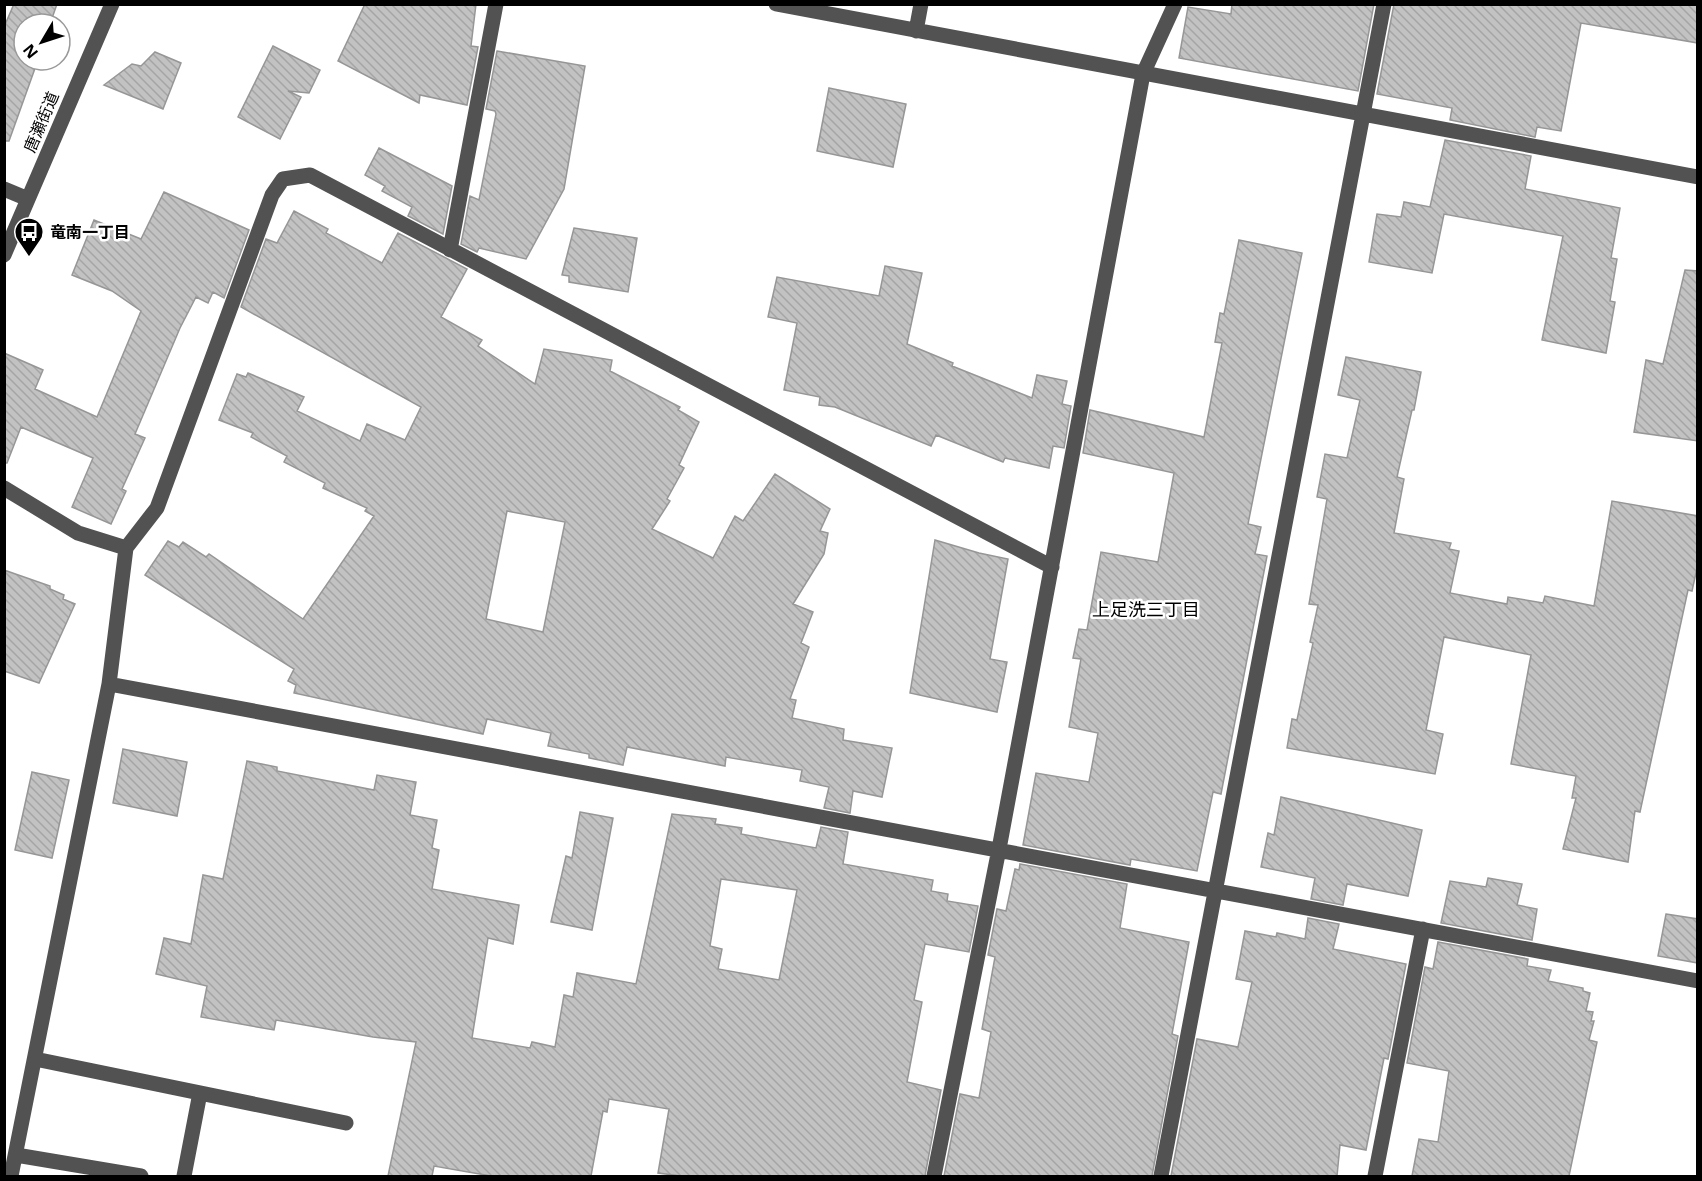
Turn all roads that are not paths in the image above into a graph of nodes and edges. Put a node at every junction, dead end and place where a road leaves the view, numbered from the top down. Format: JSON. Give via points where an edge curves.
{"nodes":[{"id":1,"x":112,"y":4,"type":"edge"},
{"id":2,"x":496,"y":4,"type":"edge"},
{"id":3,"x":776,"y":4,"type":"edge"},
{"id":4,"x":921,"y":4,"type":"edge"},
{"id":5,"x":1175,"y":4,"type":"edge"},
{"id":6,"x":1384,"y":4,"type":"edge"},
{"id":7,"x":916,"y":31,"type":"junction"},
{"id":8,"x":1143,"y":74,"type":"junction"},
{"id":9,"x":1362,"y":114,"type":"junction"},
{"id":10,"x":1698,"y":177,"type":"edge"},
{"id":11,"x":4,"y":189,"type":"edge"},
{"id":12,"x":28,"y":199,"type":"junction"},
{"id":13,"x":450,"y":250,"type":"junction"},
{"id":14,"x":4,"y":255,"type":"edge"},
{"id":15,"x":4,"y":488,"type":"edge"},
{"id":16,"x":126,"y":548,"type":"junction"},
{"id":17,"x":1052,"y":567,"type":"junction"},
{"id":18,"x":109,"y":684,"type":"junction"},
{"id":19,"x":999,"y":849,"type":"junction"},
{"id":20,"x":1215,"y":890,"type":"junction"},
{"id":21,"x":1423,"y":929,"type":"junction"},
{"id":22,"x":1698,"y":981,"type":"edge"},
{"id":23,"x":35,"y":1059,"type":"junction"},
{"id":24,"x":200,"y":1093,"type":"junction"},
{"id":25,"x":346,"y":1123,"type":"dead end"},
{"id":26,"x":16,"y":1155,"type":"junction"},
{"id":27,"x":12,"y":1176,"type":"edge"},
{"id":28,"x":141,"y":1176,"type":"edge"},
{"id":29,"x":184,"y":1176,"type":"edge"},
{"id":30,"x":934,"y":1176,"type":"edge"},
{"id":31,"x":1161,"y":1176,"type":"edge"},
{"id":32,"x":1375,"y":1176,"type":"edge"}],
"edges":[{"from":1,"to":12,"type":"street","name":"唐瀬街道"},
{"from":2,"to":13,"type":"street"},
{"from":3,"to":7,"type":"street"},
{"from":4,"to":7,"type":"street"},
{"from":5,"to":8,"type":"street"},
{"from":6,"to":9,"type":"street"},
{"from":7,"to":8,"type":"street"},
{"from":8,"to":9,"type":"street"},
{"from":8,"to":17,"type":"street"},
{"from":9,"to":10,"type":"street"},
{"from":9,"to":20,"type":"street"},
{"from":11,"to":12,"type":"street"},
{"from":12,"to":14,"type":"street","name":"唐瀬街道"},
{"from":13,"to":16,"type":"street","via":[[310,175],[283,179],[272,195],[158,508]]},
{"from":13,"to":17,"type":"street"},
{"from":15,"to":16,"type":"street","via":[[78,533]]},
{"from":16,"to":18,"type":"street"},
{"from":17,"to":19,"type":"street"},
{"from":18,"to":19,"type":"street"},
{"from":18,"to":23,"type":"street"},
{"from":19,"to":20,"type":"street"},
{"from":19,"to":30,"type":"street"},
{"from":20,"to":21,"type":"street"},
{"from":20,"to":31,"type":"street"},
{"from":21,"to":22,"type":"street"},
{"from":21,"to":32,"type":"street"},
{"from":23,"to":24,"type":"street"},
{"from":23,"to":26,"type":"street"},
{"from":24,"to":25,"type":"street"},
{"from":24,"to":29,"type":"street"},
{"from":26,"to":27,"type":"street"},
{"from":26,"to":28,"type":"street"}]}
